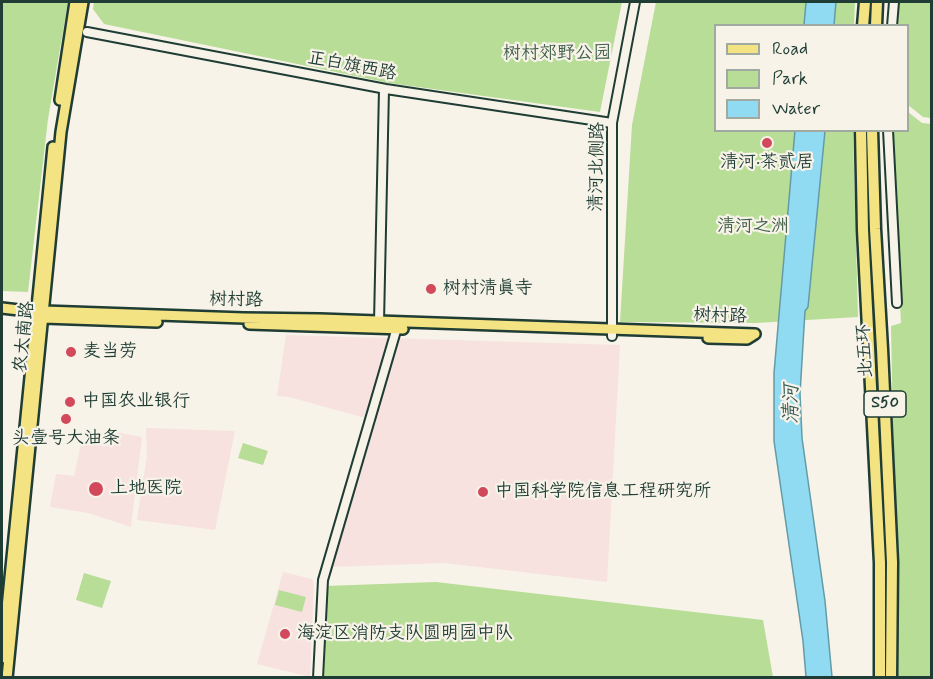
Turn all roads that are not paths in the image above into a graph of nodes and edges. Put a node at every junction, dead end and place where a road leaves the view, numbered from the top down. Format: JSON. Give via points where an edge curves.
{"nodes":[{"id":1,"x":75,"y":2,"type":"edge"},
{"id":2,"x":83,"y":2,"type":"edge"},
{"id":3,"x":635,"y":2,"type":"edge"},
{"id":4,"x":864,"y":2,"type":"edge"},
{"id":5,"x":877,"y":2,"type":"edge"},
{"id":6,"x":894,"y":2,"type":"edge"},
{"id":7,"x":863,"y":24,"type":"edge"},
{"id":8,"x":876,"y":24,"type":"edge"},
{"id":9,"x":892,"y":24,"type":"edge"},
{"id":10,"x":87,"y":32,"type":"dead end"},
{"id":11,"x":384,"y":89,"type":"junction"},
{"id":12,"x":612,"y":123,"type":"junction"},
{"id":13,"x":861,"y":132,"type":"edge"},
{"id":14,"x":872,"y":132,"type":"edge"},
{"id":15,"x":888,"y":132,"type":"edge"},
{"id":16,"x":897,"y":303,"type":"dead end"},
{"id":17,"x":2,"y":308,"type":"edge"},
{"id":18,"x":41,"y":314,"type":"junction"},
{"id":19,"x":379,"y":322,"type":"junction"},
{"id":20,"x":398,"y":326,"type":"junction"},
{"id":21,"x":612,"y":333,"type":"junction"},
{"id":22,"x":9,"y":590,"type":"edge"},
{"id":23,"x":2,"y":658,"type":"edge"},
{"id":24,"x":7,"y":678,"type":"edge"},
{"id":25,"x":318,"y":678,"type":"edge"},
{"id":26,"x":880,"y":678,"type":"edge"},
{"id":27,"x":891,"y":678,"type":"edge"}],
"edges":[{"from":1,"to":18,"type":"main road","name":"农大南路","via":[[55,131]]},
{"from":2,"to":18,"type":"main road","name":"农大南路","via":[[61,132]]},
{"from":3,"to":12,"type":"street","name":"清河北侧路"},
{"from":4,"to":7,"type":"highway"},
{"from":5,"to":8,"type":"highway"},
{"from":6,"to":9,"type":"street"},
{"from":10,"to":11,"type":"street","name":"正白旗西路"},
{"from":11,"to":12,"type":"street","name":"正白旗西路"},
{"from":11,"to":19,"type":"street"},
{"from":12,"to":21,"type":"street","name":"清河北侧路"},
{"from":13,"to":26,"type":"highway","name":"北五环","number":"S50","via":[[880,563]]},
{"from":14,"to":27,"type":"highway","name":"北五环","number":"S50","via":[[892,562]]},
{"from":15,"to":16,"type":"street"},
{"from":17,"to":18,"type":"main road","name":"树村路"},
{"from":18,"to":19,"type":"main road","name":"树村路"},
{"from":18,"to":20,"type":"main road","name":"树村路"},
{"from":18,"to":22,"type":"main road","name":"农大南路"},
{"from":19,"to":20,"type":"main road","name":"树村路"},
{"from":20,"to":21,"type":"main road","name":"树村路"},
{"from":20,"to":25,"type":"street","via":[[323,580]]},
{"from":21,"to":21,"type":"main road","name":"树村路","via":[[747,339],[755,334]]},
{"from":22,"to":23,"type":"main road","name":"农大南路"},
{"from":22,"to":24,"type":"main road","name":"农大南路"}]}
